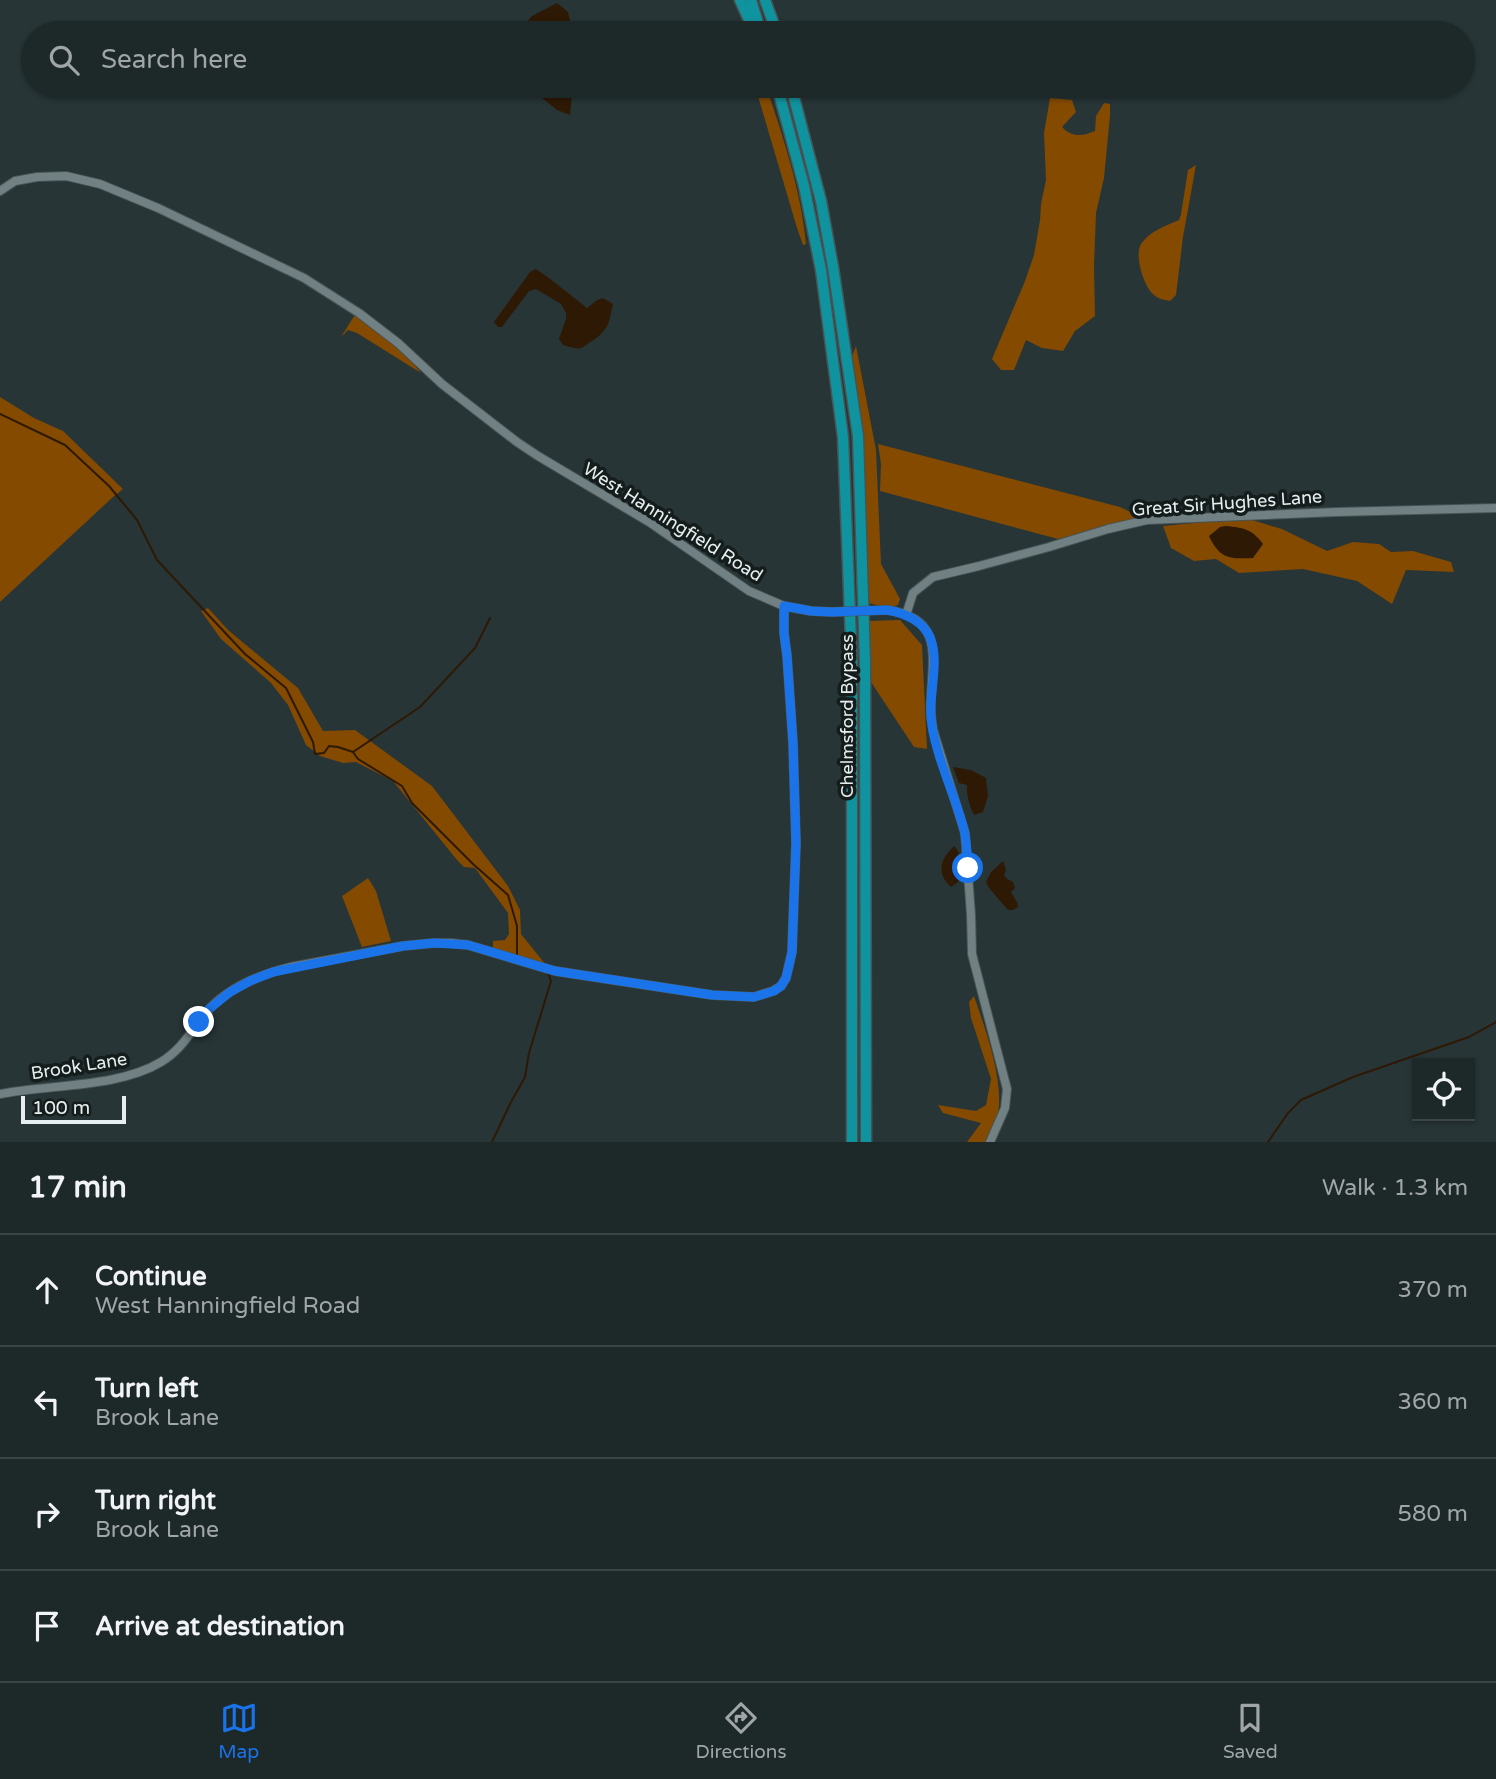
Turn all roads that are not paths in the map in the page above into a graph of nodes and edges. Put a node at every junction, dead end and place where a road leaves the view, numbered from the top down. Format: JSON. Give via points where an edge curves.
{"nodes":[{"id":1,"x":740,"y":0,"type":"edge"},
{"id":2,"x":751,"y":0,"type":"edge"},
{"id":3,"x":765,"y":0,"type":"edge"},
{"id":4,"x":772,"y":0,"type":"edge"},
{"id":5,"x":750,"y":21,"type":"edge"},
{"id":6,"x":757,"y":21,"type":"edge"},
{"id":7,"x":773,"y":21,"type":"edge"},
{"id":8,"x":776,"y":21,"type":"edge"},
{"id":9,"x":780,"y":98,"type":"edge"},
{"id":10,"x":794,"y":98,"type":"edge"},
{"id":11,"x":0,"y":191,"type":"edge"},
{"id":12,"x":1496,"y":508,"type":"edge"},
{"id":13,"x":784,"y":606,"type":"junction"},
{"id":14,"x":905,"y":615,"type":"junction"},
{"id":15,"x":0,"y":1085,"type":"edge"},
{"id":16,"x":10,"y":1092,"type":"junction"},
{"id":17,"x":0,"y":1094,"type":"edge"},
{"id":18,"x":852,"y":1142,"type":"edge"},
{"id":19,"x":866,"y":1142,"type":"edge"},
{"id":20,"x":990,"y":1142,"type":"edge"}],
"edges":[{"from":1,"to":5,"type":"highway"},
{"from":2,"to":6,"type":"highway"},
{"from":3,"to":7,"type":"highway"},
{"from":4,"to":8,"type":"highway"},
{"from":9,"to":18,"type":"highway","name":"Chelmsford Bypass","via":[[821,270],[843,437],[852,667]]},
{"from":10,"to":19,"type":"highway","name":"Chelmsford Bypass","via":[[821,201],[858,436],[865,663]]},
{"from":11,"to":13,"type":"street","name":"West Hanningfield Road","via":[[15,181],[37,177],[66,176],[100,184],[304,278],[359,313],[442,384],[538,456],[649,522],[749,591]]},
{"from":12,"to":14,"type":"street","name":"Great Sir Hughes Lane","via":[[1147,520],[933,576],[913,593]]},
{"from":13,"to":14,"type":"street","name":"West Hanningfield Road","bridge":true,"via":[[832,612],[887,610]]},
{"from":13,"to":16,"type":"street","name":"Brook Lane","via":[[793,743],[795,908],[790,966],[774,991],[754,997],[712,995],[555,971],[468,945],[416,944],[291,967],[250,981],[218,1001],[182,1045],[147,1070],[120,1078]]},
{"from":14,"to":20,"type":"street","name":"West Hanningfield Road","via":[[920,624],[933,645],[933,730],[965,833],[972,954],[1007,1089],[1005,1108]]},
{"from":15,"to":16,"type":"street"},
{"from":16,"to":17,"type":"street","name":"Brook Lane"}]}
